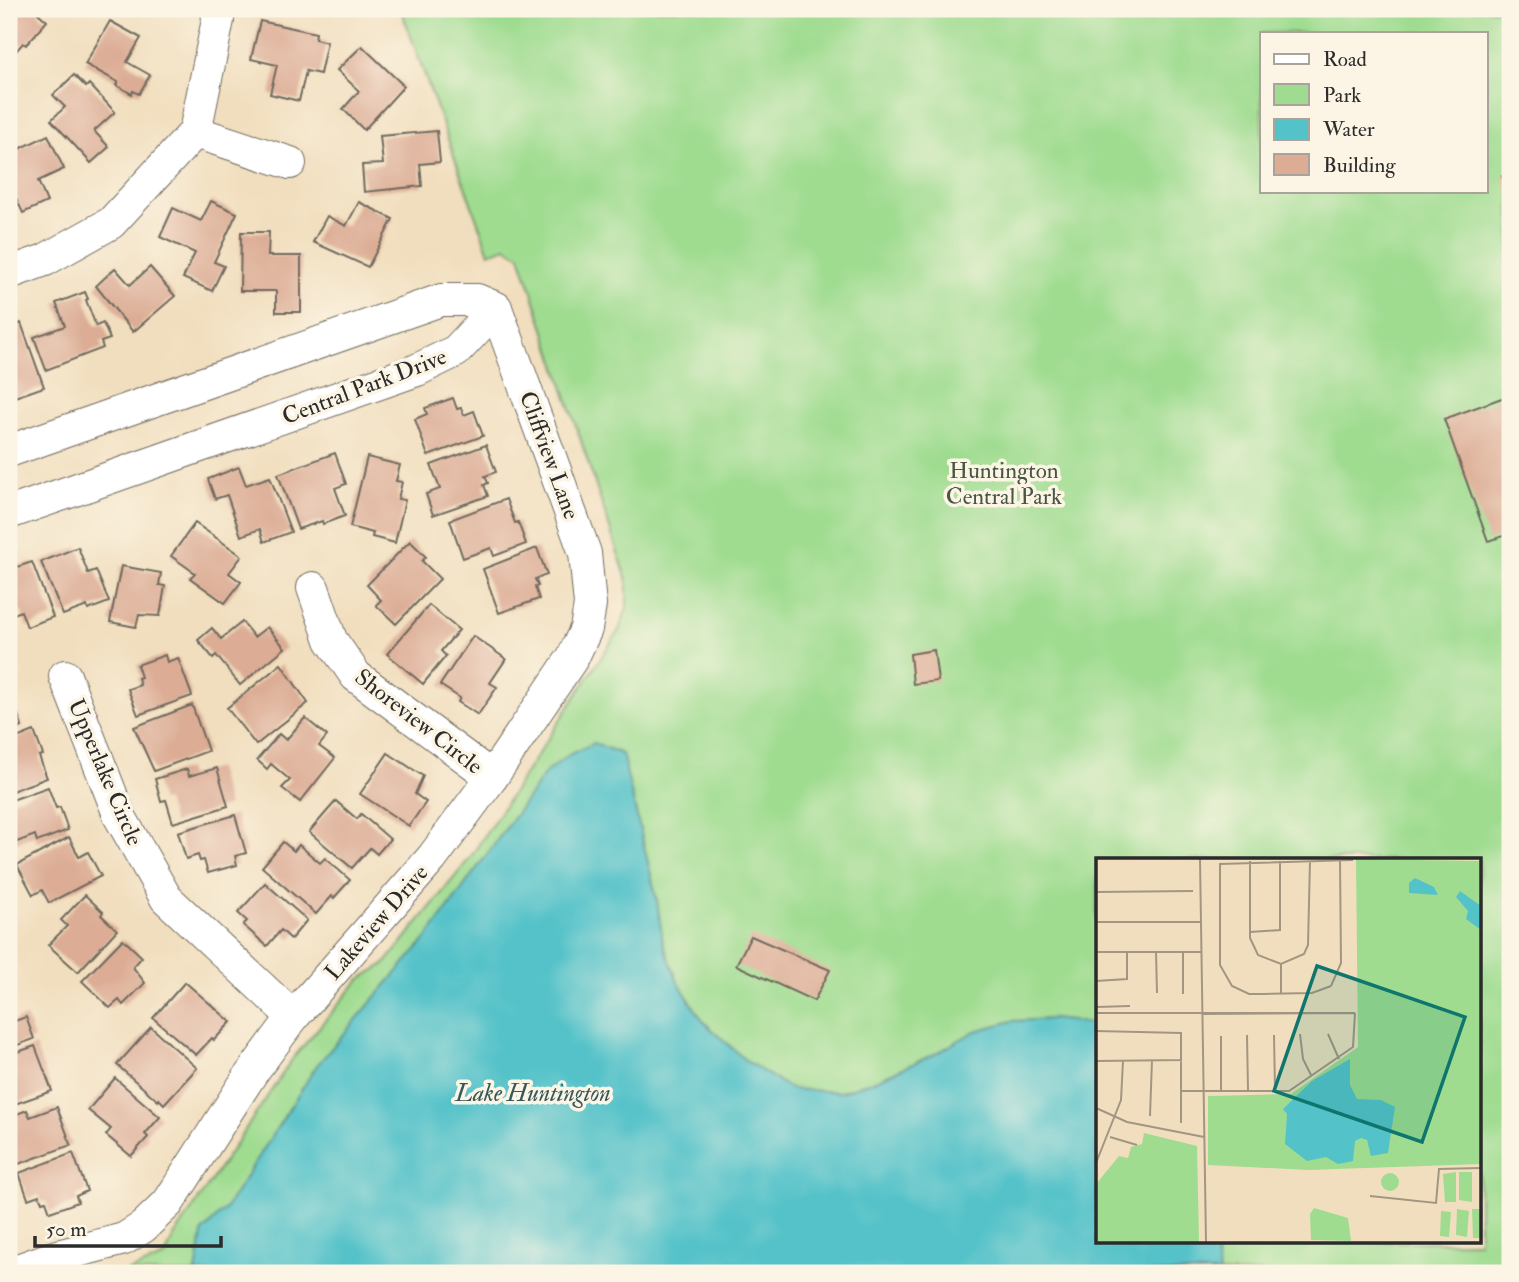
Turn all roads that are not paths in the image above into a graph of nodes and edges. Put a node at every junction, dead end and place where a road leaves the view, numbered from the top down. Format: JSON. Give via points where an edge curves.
{"nodes":[{"id":1,"x":217,"y":9,"type":"edge"},
{"id":2,"x":195,"y":132,"type":"junction"},
{"id":3,"x":290,"y":163,"type":"dead end"},
{"id":4,"x":9,"y":273,"type":"edge"},
{"id":5,"x":495,"y":308,"type":"junction"},
{"id":6,"x":456,"y":351,"type":"junction"},
{"id":7,"x":518,"y":366,"type":"junction"},
{"id":8,"x":9,"y":451,"type":"edge"},
{"id":9,"x":9,"y":513,"type":"edge"},
{"id":10,"x":313,"y":588,"type":"dead end"},
{"id":11,"x":590,"y":605,"type":"joint"},
{"id":12,"x":65,"y":676,"type":"dead end"},
{"id":13,"x":492,"y":777,"type":"junction"},
{"id":14,"x":293,"y":1017,"type":"junction"},
{"id":15,"x":9,"y":1273,"type":"edge"}],
"edges":[{"from":1,"to":2,"type":"street"},
{"from":2,"to":3,"type":"street"},
{"from":2,"to":4,"type":"street","via":[[111,222],[45,260]]},
{"from":5,"to":6,"type":"street","name":"Central Park Drive"},
{"from":5,"to":7,"type":"street","name":"Cliffview Lane"},
{"from":5,"to":8,"type":"street","via":[[477,299],[441,300]]},
{"from":6,"to":7,"type":"street","via":[[496,353]]},
{"from":6,"to":9,"type":"street","name":"Central Park Drive","via":[[417,370]]},
{"from":7,"to":11,"type":"street","name":"Cliffview Lane","via":[[585,553]]},
{"from":10,"to":13,"type":"street","name":"Shoreview Circle","via":[[331,640],[356,676]]},
{"from":11,"to":13,"type":"street","name":"Lakeview Drive","via":[[586,629],[573,657]]},
{"from":12,"to":14,"type":"street","name":"Upperlake Circle","via":[[120,817],[166,898]]},
{"from":13,"to":14,"type":"street","name":"Lakeview Drive","via":[[432,858]]},
{"from":14,"to":15,"type":"street","name":"Lakeview Drive","via":[[168,1203],[143,1227],[124,1239],[54,1256]]}]}
